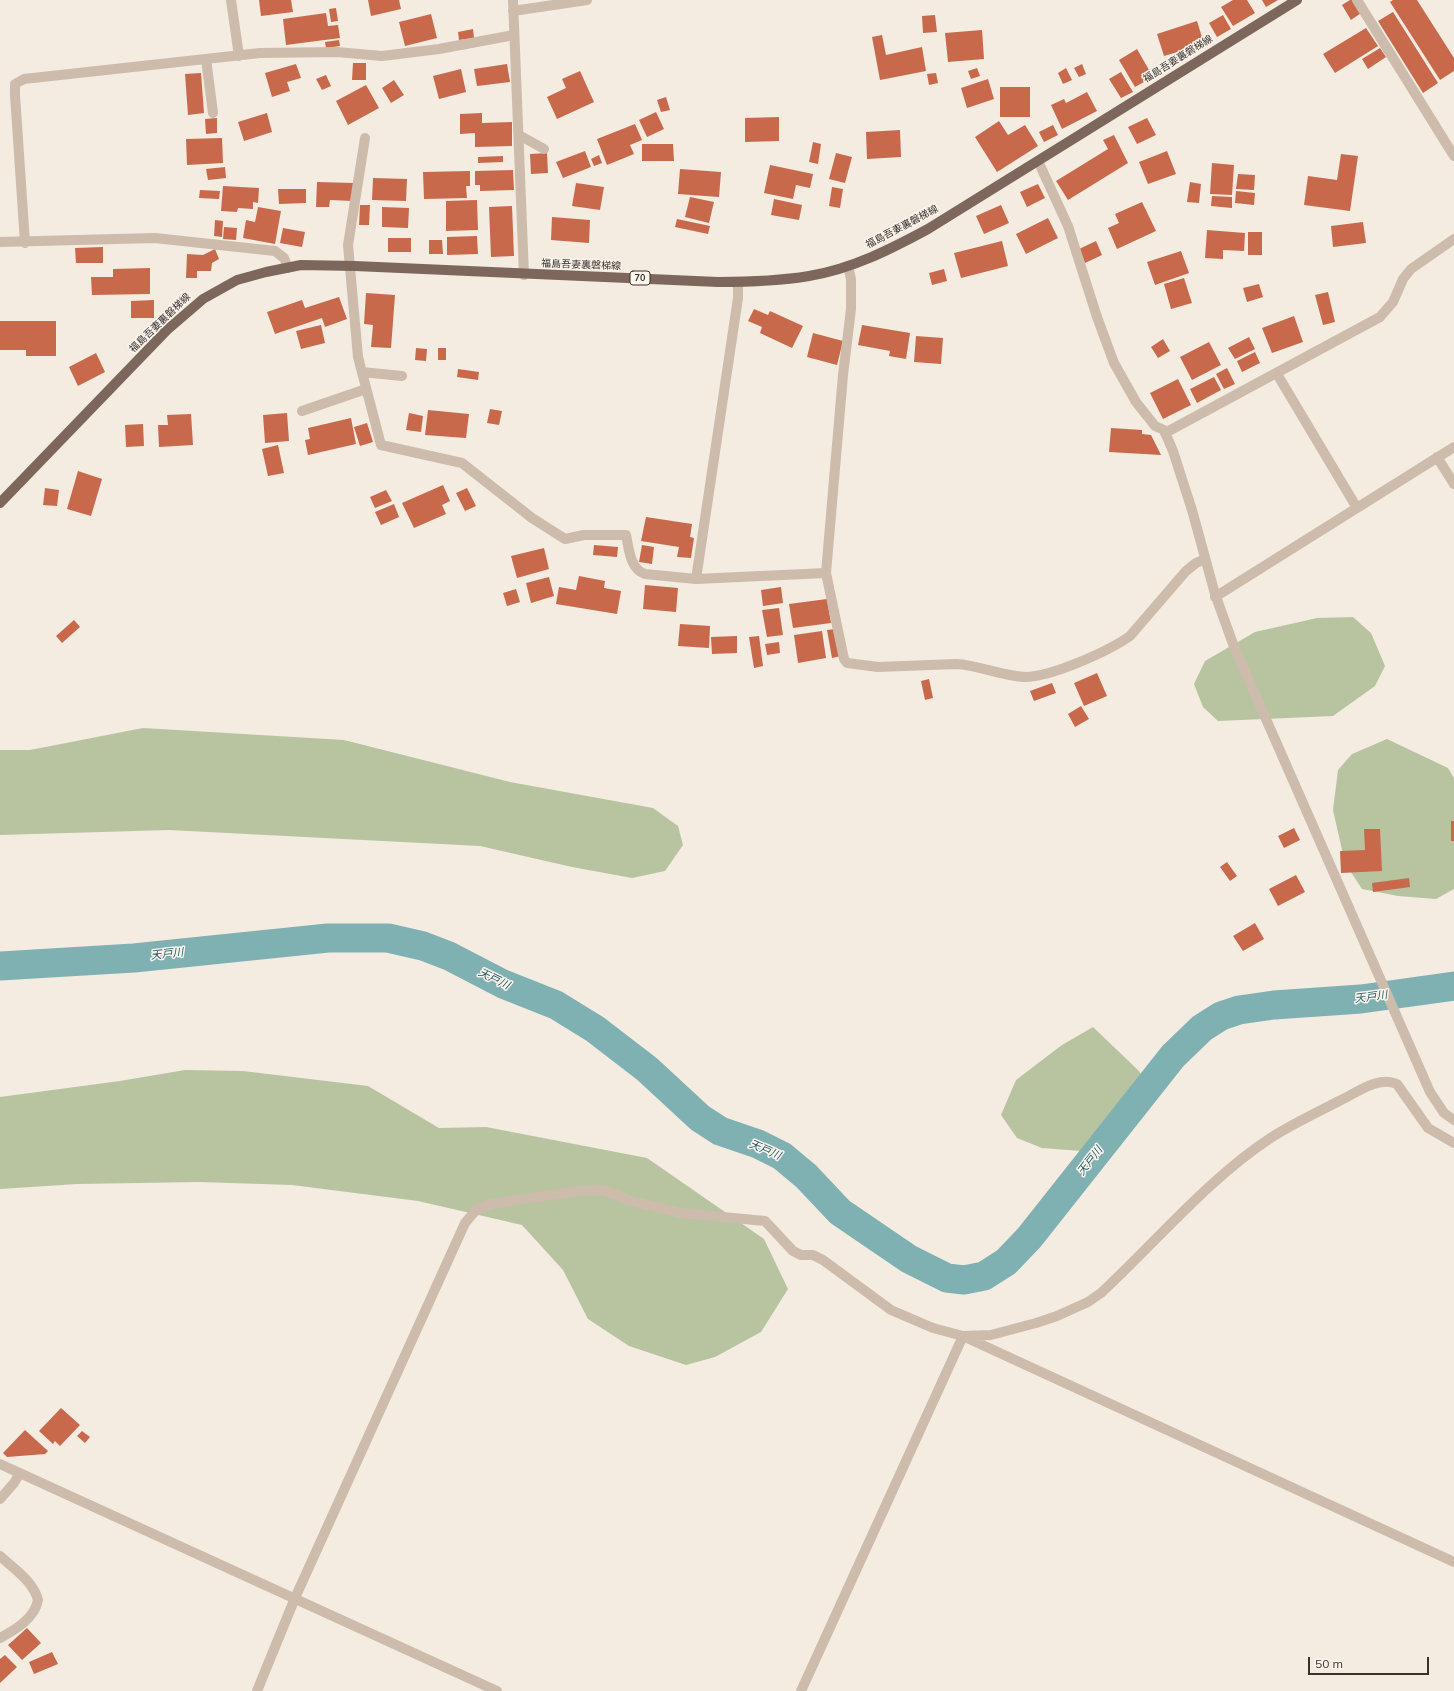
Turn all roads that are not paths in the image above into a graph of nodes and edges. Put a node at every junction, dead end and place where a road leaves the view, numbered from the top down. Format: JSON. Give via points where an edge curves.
{"nodes":[{"id":1,"x":231,"y":0,"type":"edge"},
{"id":2,"x":513,"y":0,"type":"edge"},
{"id":3,"x":587,"y":0,"type":"edge"},
{"id":4,"x":1296,"y":0,"type":"edge"},
{"id":5,"x":1357,"y":0,"type":"edge"},
{"id":6,"x":513,"y":11,"type":"junction"},
{"id":7,"x":514,"y":35,"type":"junction"},
{"id":8,"x":239,"y":56,"type":"junction"},
{"id":9,"x":206,"y":59,"type":"junction"},
{"id":10,"x":213,"y":113,"type":"dead end"},
{"id":11,"x":519,"y":135,"type":"junction"},
{"id":12,"x":365,"y":138,"type":"dead end"},
{"id":13,"x":544,"y":149,"type":"dead end"},
{"id":14,"x":1454,"y":156,"type":"edge"},
{"id":15,"x":1038,"y":161,"type":"junction"},
{"id":16,"x":1454,"y":239,"type":"edge"},
{"id":17,"x":0,"y":242,"type":"edge"},
{"id":18,"x":25,"y":242,"type":"junction"},
{"id":19,"x":350,"y":266,"type":"junction"},
{"id":20,"x":848,"y":266,"type":"junction"},
{"id":21,"x":288,"y":268,"type":"junction"},
{"id":22,"x":524,"y":275,"type":"junction"},
{"id":23,"x":738,"y":282,"type":"junction"},
{"id":24,"x":362,"y":372,"type":"junction"},
{"id":25,"x":1276,"y":374,"type":"junction"},
{"id":26,"x":402,"y":376,"type":"dead end"},
{"id":27,"x":366,"y":389,"type":"junction"},
{"id":28,"x":302,"y":411,"type":"dead end"},
{"id":29,"x":1165,"y":433,"type":"junction"},
{"id":30,"x":1454,"y":447,"type":"edge"},
{"id":31,"x":1437,"y":457,"type":"junction"},
{"id":32,"x":1454,"y":484,"type":"edge"},
{"id":33,"x":0,"y":503,"type":"edge"},
{"id":34,"x":1357,"y":508,"type":"junction"},
{"id":35,"x":1205,"y":559,"type":"junction"},
{"id":36,"x":826,"y":573,"type":"junction"},
{"id":37,"x":696,"y":580,"type":"junction"},
{"id":38,"x":1215,"y":597,"type":"junction"},
{"id":39,"x":1454,"y":1120,"type":"edge"},
{"id":40,"x":1454,"y":1143,"type":"edge"},
{"id":41,"x":964,"y":1336,"type":"junction"},
{"id":42,"x":0,"y":1464,"type":"edge"},
{"id":43,"x":20,"y":1473,"type":"junction"},
{"id":44,"x":0,"y":1499,"type":"edge"},
{"id":45,"x":0,"y":1556,"type":"edge"},
{"id":46,"x":1454,"y":1562,"type":"edge"},
{"id":47,"x":295,"y":1598,"type":"junction"},
{"id":48,"x":0,"y":1638,"type":"edge"},
{"id":49,"x":258,"y":1691,"type":"edge"},
{"id":50,"x":497,"y":1691,"type":"edge"},
{"id":51,"x":801,"y":1691,"type":"edge"}],
"edges":[{"from":1,"to":8,"type":"street"},
{"from":2,"to":6,"type":"street"},
{"from":3,"to":6,"type":"street"},
{"from":4,"to":15,"type":"main road","name":"福島吾妻裏磐梯線","number":"70"},
{"from":5,"to":14,"type":"street"},
{"from":6,"to":7,"type":"street"},
{"from":7,"to":8,"type":"street","via":[[439,49],[382,56],[299,51]]},
{"from":7,"to":11,"type":"street"},
{"from":8,"to":9,"type":"street"},
{"from":9,"to":10,"type":"street"},
{"from":9,"to":18,"type":"street","via":[[24,79],[15,84]]},
{"from":11,"to":13,"type":"street"},
{"from":11,"to":22,"type":"street"},
{"from":12,"to":19,"type":"street","via":[[348,245]]},
{"from":15,"to":20,"type":"main road","name":"福島吾妻裏磐梯線","number":"70","via":[[928,229],[884,253]]},
{"from":15,"to":29,"type":"street","via":[[1068,226],[1114,363],[1136,402],[1155,426]]},
{"from":16,"to":25,"type":"street","via":[[1411,269],[1403,279],[1393,302],[1380,317]]},
{"from":17,"to":18,"type":"street"},
{"from":18,"to":21,"type":"street","via":[[163,238],[275,251],[284,258]]},
{"from":19,"to":21,"type":"main road","name":"福島吾妻裏磐梯線","number":"70","via":[[301,265]]},
{"from":19,"to":22,"type":"main road","name":"福島吾妻裏磐梯線","number":"70"},
{"from":19,"to":24,"type":"street","via":[[358,357]]},
{"from":20,"to":23,"type":"main road","name":"福島吾妻裏磐梯線","number":"70","via":[[811,276]]},
{"from":20,"to":36,"type":"street","via":[[851,279],[851,309]]},
{"from":21,"to":33,"type":"main road","name":"福島吾妻裏磐梯線","number":"70","via":[[237,280],[203,299],[167,330]]},
{"from":22,"to":23,"type":"main road","name":"福島吾妻裏磐梯線","number":"70"},
{"from":23,"to":37,"type":"street","via":[[738,298]]},
{"from":24,"to":26,"type":"street"},
{"from":24,"to":27,"type":"street"},
{"from":25,"to":29,"type":"street"},
{"from":25,"to":34,"type":"street"},
{"from":27,"to":28,"type":"street"},
{"from":27,"to":37,"type":"street","via":[[381,445],[462,463],[532,518],[565,539],[584,535],[626,535],[632,560],[639,572]]},
{"from":29,"to":35,"type":"street","via":[[1174,451]]},
{"from":30,"to":31,"type":"street"},
{"from":31,"to":32,"type":"street"},
{"from":31,"to":34,"type":"street"},
{"from":34,"to":38,"type":"street"},
{"from":35,"to":36,"type":"street","via":[[1186,571],[1130,636],[1076,663],[1040,675],[1025,677],[967,664],[878,667],[847,663],[844,659]]},
{"from":35,"to":38,"type":"street"},
{"from":36,"to":37,"type":"street"},
{"from":38,"to":39,"type":"street","via":[[1268,726],[1409,1047],[1436,1102],[1444,1113]]},
{"from":40,"to":41,"type":"street","via":[[1428,1128],[1397,1084],[1384,1081],[1376,1083],[1292,1125],[1245,1157],[1101,1293],[1088,1302],[1057,1316],[1013,1330]]},
{"from":41,"to":46,"type":"street","via":[[974,1343]]},
{"from":41,"to":47,"type":"street","via":[[933,1328],[891,1310],[823,1260],[793,1251],[765,1221],[680,1213],[597,1190],[483,1207],[472,1214],[465,1223]]},
{"from":41,"to":51,"type":"street"},
{"from":42,"to":43,"type":"street"},
{"from":43,"to":44,"type":"street"},
{"from":43,"to":47,"type":"street"},
{"from":45,"to":48,"type":"street","via":[[26,1580],[38,1600],[34,1612],[16,1629]]},
{"from":47,"to":49,"type":"street"},
{"from":47,"to":50,"type":"street"}]}
